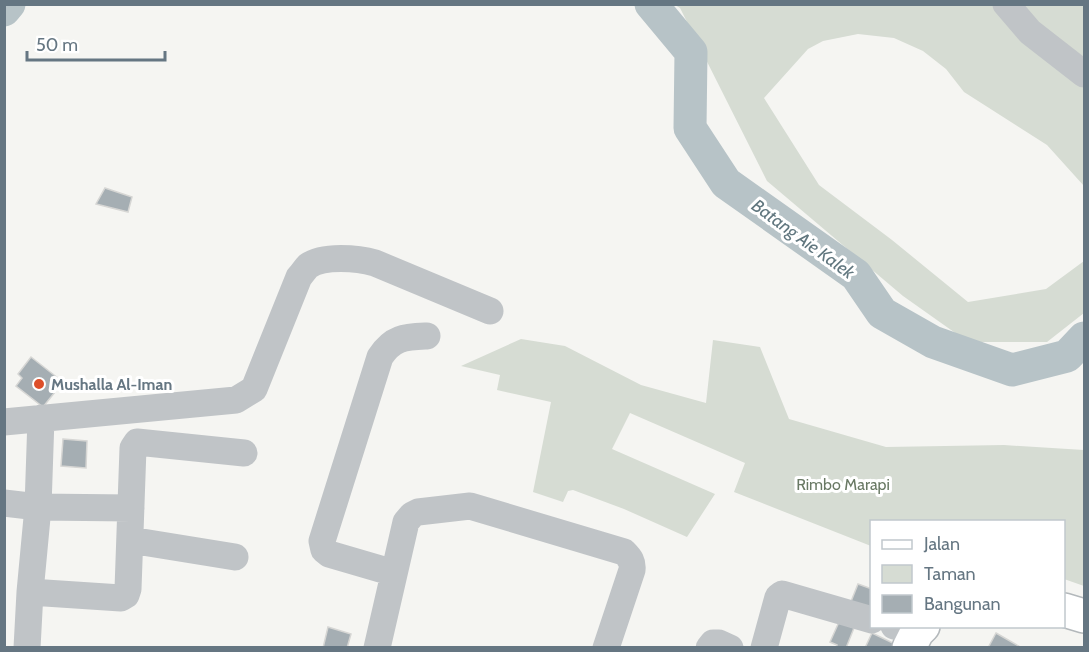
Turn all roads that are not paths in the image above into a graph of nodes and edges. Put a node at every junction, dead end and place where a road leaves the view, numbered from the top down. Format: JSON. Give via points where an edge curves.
{"nodes":[{"id":1,"x":1006,"y":4,"type":"edge"},
{"id":2,"x":1084,"y":74,"type":"edge"},
{"id":3,"x":489,"y":311,"type":"dead end"},
{"id":4,"x":427,"y":336,"type":"dead end"},
{"id":5,"x":40,"y":418,"type":"junction"},
{"id":6,"x":4,"y":422,"type":"edge"},
{"id":7,"x":243,"y":453,"type":"dead end"},
{"id":8,"x":4,"y":503,"type":"edge"},
{"id":9,"x":38,"y":507,"type":"junction"},
{"id":10,"x":131,"y":508,"type":"junction"},
{"id":11,"x":130,"y":540,"type":"junction"},
{"id":12,"x":235,"y":557,"type":"dead end"},
{"id":13,"x":394,"y":573,"type":"junction"},
{"id":14,"x":30,"y":592,"type":"junction"},
{"id":15,"x":1065,"y":610,"type":"edge"},
{"id":16,"x":1084,"y":616,"type":"edge"},
{"id":17,"x":870,"y":619,"type":"edge"},
{"id":18,"x":27,"y":648,"type":"edge"},
{"id":19,"x":377,"y":648,"type":"edge"},
{"id":20,"x":606,"y":648,"type":"edge"},
{"id":21,"x":709,"y":648,"type":"edge"},
{"id":22,"x":730,"y":648,"type":"edge"},
{"id":23,"x":764,"y":648,"type":"edge"}],
"edges":[{"from":1,"to":2,"type":"street","via":[[1030,32]]},
{"from":3,"to":5,"type":"street","via":[[375,262],[342,258],[319,261],[308,266],[299,278],[254,389],[245,396],[236,400]]},
{"from":4,"to":13,"type":"street","via":[[403,337],[380,357],[322,541],[329,554]]},
{"from":5,"to":6,"type":"street"},
{"from":5,"to":9,"type":"street"},
{"from":7,"to":10,"type":"street","via":[[137,442]]},
{"from":8,"to":9,"type":"street"},
{"from":9,"to":10,"type":"street"},
{"from":9,"to":14,"type":"street"},
{"from":10,"to":11,"type":"street"},
{"from":11,"to":12,"type":"street"},
{"from":11,"to":14,"type":"street","via":[[128,589],[121,598]]},
{"from":13,"to":19,"type":"street"},
{"from":13,"to":20,"type":"street","via":[[406,522],[412,515],[458,507],[470,506],[624,552],[633,564],[632,570]]},
{"from":14,"to":18,"type":"street"},
{"from":15,"to":16,"type":"main road"},
{"from":17,"to":23,"type":"street","via":[[782,594]]},
{"from":21,"to":22,"type":"street","via":[[719,643]]}]}
